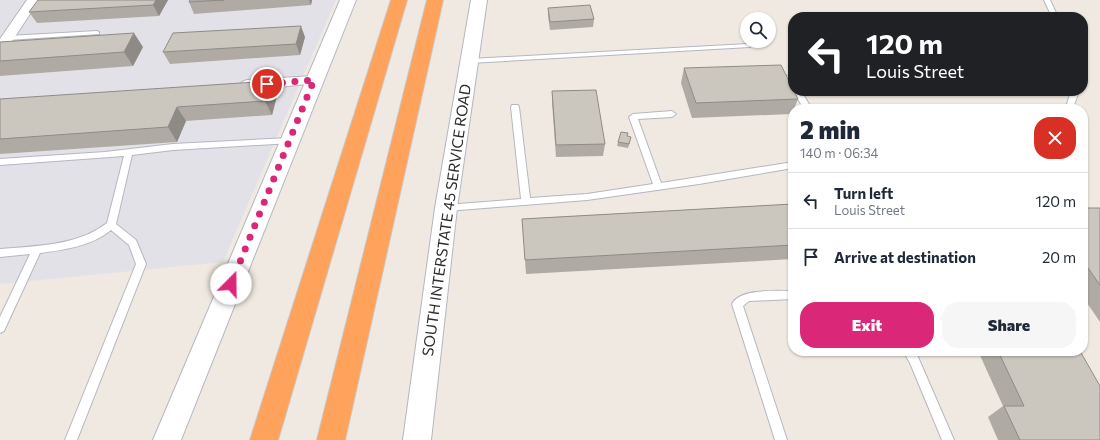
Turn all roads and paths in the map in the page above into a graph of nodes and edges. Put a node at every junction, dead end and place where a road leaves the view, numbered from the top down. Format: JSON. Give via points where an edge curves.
{"nodes":[{"id":1,"x":33,"y":0,"type":"edge"},
{"id":2,"x":348,"y":0,"type":"edge"},
{"id":3,"x":399,"y":0,"type":"edge"},
{"id":4,"x":434,"y":0,"type":"edge"},
{"id":5,"x":479,"y":0,"type":"edge"},
{"id":6,"x":1047,"y":0,"type":"edge"},
{"id":7,"x":1053,"y":12,"type":"edge"},
{"id":8,"x":97,"y":33,"type":"dead end"},
{"id":9,"x":8,"y":38,"type":"junction"},
{"id":10,"x":740,"y":46,"type":"edge"},
{"id":11,"x":0,"y":49,"type":"edge"},
{"id":12,"x":470,"y":61,"type":"junction"},
{"id":13,"x":314,"y":80,"type":"junction"},
{"id":14,"x":236,"y":86,"type":"edge"},
{"id":15,"x":515,"y":107,"type":"dead end"},
{"id":16,"x":672,"y":114,"type":"dead end"},
{"id":17,"x":289,"y":141,"type":"junction"},
{"id":18,"x":129,"y":152,"type":"junction"},
{"id":19,"x":0,"y":162,"type":"edge"},
{"id":20,"x":788,"y":166,"type":"edge"},
{"id":21,"x":658,"y":187,"type":"junction"},
{"id":22,"x":526,"y":202,"type":"junction"},
{"id":23,"x":446,"y":208,"type":"junction"},
{"id":24,"x":111,"y":225,"type":"junction"},
{"id":25,"x":37,"y":250,"type":"junction"},
{"id":26,"x":0,"y":253,"type":"edge"},
{"id":27,"x":788,"y":295,"type":"edge"},
{"id":28,"x":0,"y":328,"type":"edge"},
{"id":29,"x":911,"y":356,"type":"edge"},
{"id":30,"x":71,"y":440,"type":"edge"},
{"id":31,"x":167,"y":440,"type":"edge"},
{"id":32,"x":264,"y":440,"type":"edge"},
{"id":33,"x":331,"y":440,"type":"edge"},
{"id":34,"x":417,"y":440,"type":"edge"},
{"id":35,"x":781,"y":440,"type":"edge"},
{"id":36,"x":948,"y":440,"type":"edge"}],
"edges":[{"from":1,"to":9,"type":"street"},
{"from":2,"to":13,"type":"main road"},
{"from":3,"to":32,"type":"highway"},
{"from":4,"to":33,"type":"highway"},
{"from":5,"to":12,"type":"main road","name":"SOUTH INTERSTATE 45 SERVICE ROAD"},
{"from":6,"to":7,"type":"lane"},
{"from":8,"to":9,"type":"lane"},
{"from":9,"to":11,"type":"street"},
{"from":10,"to":12,"type":"lane"},
{"from":12,"to":23,"type":"main road","name":"SOUTH INTERSTATE 45 SERVICE ROAD"},
{"from":13,"to":14,"type":"street"},
{"from":13,"to":17,"type":"main road"},
{"from":15,"to":22,"type":"lane"},
{"from":16,"to":21,"type":"lane","via":[[633,118]]},
{"from":17,"to":18,"type":"lane","via":[[172,147]]},
{"from":17,"to":31,"type":"main road"},
{"from":18,"to":19,"type":"lane"},
{"from":18,"to":24,"type":"lane"},
{"from":20,"to":21,"type":"lane"},
{"from":21,"to":22,"type":"lane"},
{"from":22,"to":23,"type":"lane"},
{"from":23,"to":34,"type":"main road","name":"SOUTH INTERSTATE 45 SERVICE ROAD"},
{"from":24,"to":25,"type":"lane","via":[[98,235],[78,242]]},
{"from":24,"to":30,"type":"lane","via":[[134,243],[141,264]]},
{"from":25,"to":26,"type":"lane"},
{"from":25,"to":28,"type":"lane"},
{"from":27,"to":35,"type":"lane","via":[[747,298],[737,304]]},
{"from":29,"to":36,"type":"lane"}]}
